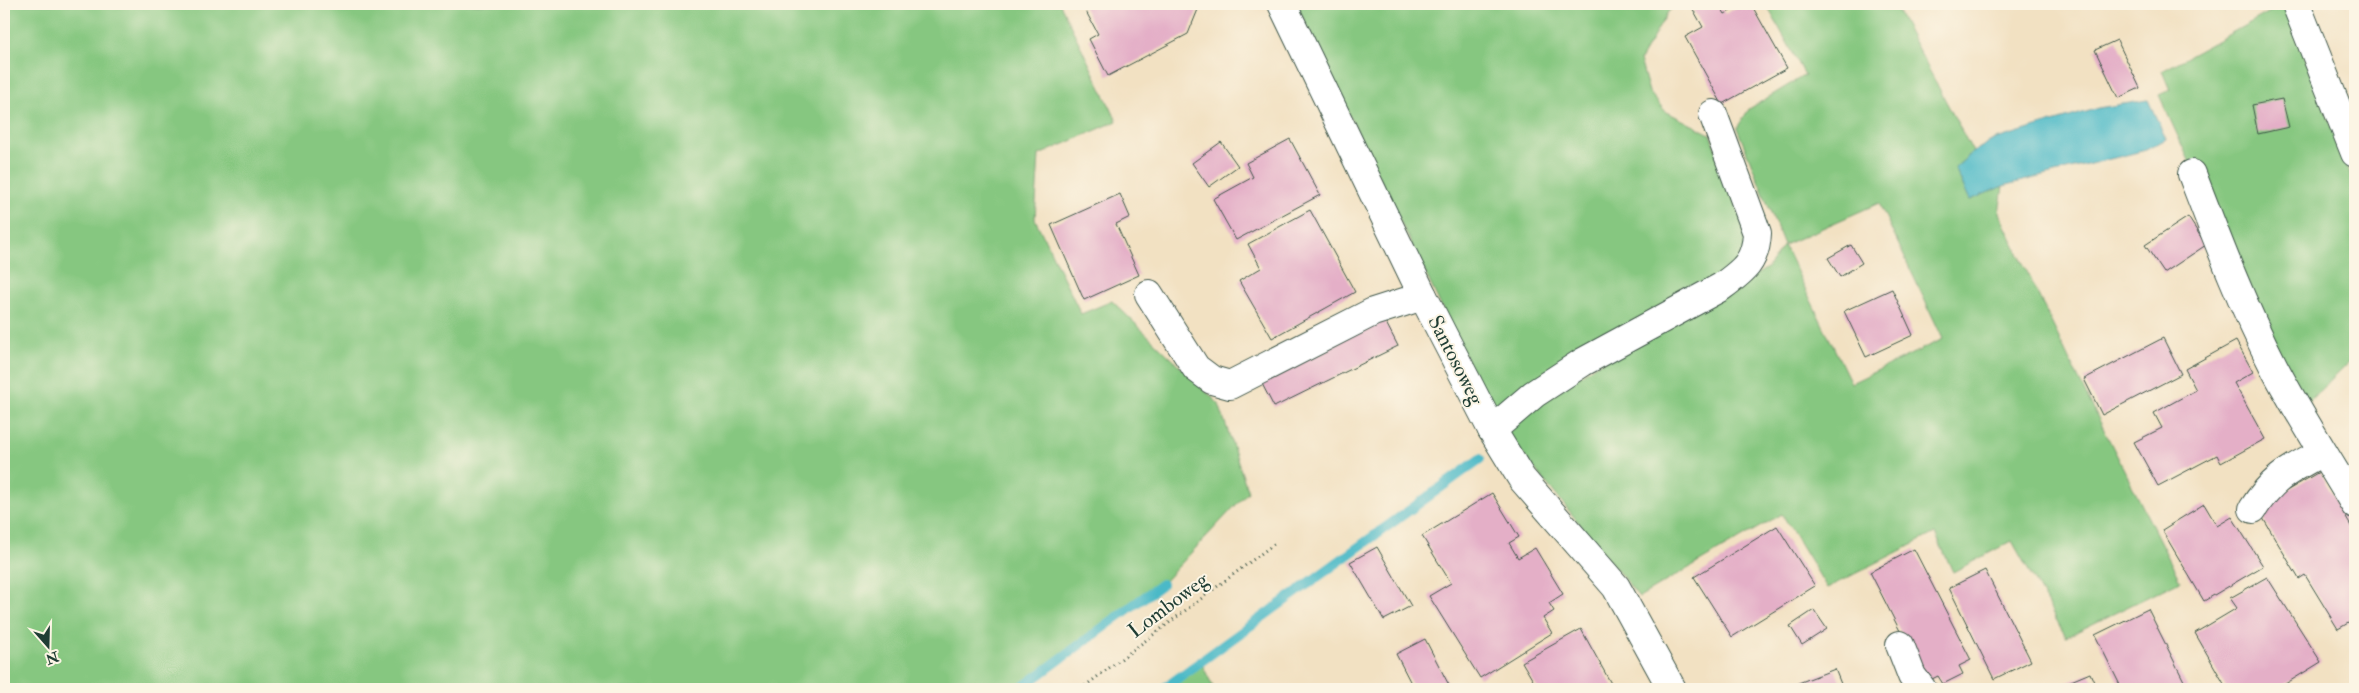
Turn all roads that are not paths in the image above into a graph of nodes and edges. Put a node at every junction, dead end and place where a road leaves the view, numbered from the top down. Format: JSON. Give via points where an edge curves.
{"nodes":[{"id":1,"x":1282,"y":4,"type":"edge"},
{"id":2,"x":2296,"y":4,"type":"edge"},
{"id":3,"x":1713,"y":114,"type":"dead end"},
{"id":4,"x":2355,"y":153,"type":"edge"},
{"id":5,"x":2192,"y":174,"type":"dead end"},
{"id":6,"x":1149,"y":294,"type":"dead end"},
{"id":7,"x":1423,"y":296,"type":"junction"},
{"id":8,"x":1492,"y":430,"type":"junction"},
{"id":9,"x":2322,"y":452,"type":"junction"},
{"id":10,"x":2355,"y":505,"type":"edge"},
{"id":11,"x":2252,"y":509,"type":"dead end"},
{"id":12,"x":1900,"y":646,"type":"dead end"},
{"id":13,"x":1672,"y":689,"type":"edge"},
{"id":14,"x":1922,"y":689,"type":"edge"}],
"edges":[{"from":1,"to":7,"type":"street","name":"Santosoweg"},
{"from":2,"to":4,"type":"street"},
{"from":3,"to":8,"type":"street","via":[[1757,233],[1751,261],[1741,273],[1721,287],[1583,362],[1534,394]]},
{"from":5,"to":9,"type":"street","via":[[2234,282],[2274,367]]},
{"from":6,"to":7,"type":"street","via":[[1196,368],[1212,380],[1230,385],[1373,312]]},
{"from":7,"to":8,"type":"street","name":"Santosoweg"},
{"from":8,"to":13,"type":"street","name":"Santosoweg","via":[[1522,479],[1616,587]]},
{"from":9,"to":10,"type":"street"},
{"from":9,"to":11,"type":"street","via":[[2277,478]]},
{"from":12,"to":14,"type":"street","via":[[1912,676]]}]}
